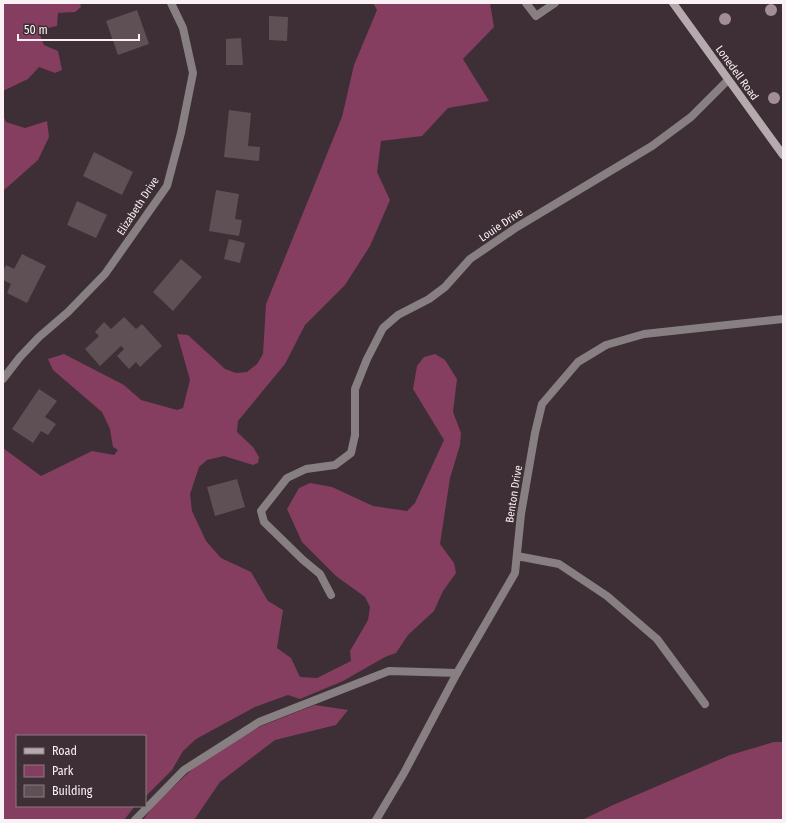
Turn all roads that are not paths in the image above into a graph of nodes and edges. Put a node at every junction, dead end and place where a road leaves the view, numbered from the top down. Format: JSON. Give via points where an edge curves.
{"nodes":[{"id":1,"x":171,"y":3,"type":"edge"},
{"id":2,"x":526,"y":3,"type":"edge"},
{"id":3,"x":555,"y":3,"type":"edge"},
{"id":4,"x":673,"y":3,"type":"edge"},
{"id":5,"x":728,"y":80,"type":"junction"},
{"id":6,"x":783,"y":155,"type":"edge"},
{"id":7,"x":783,"y":319,"type":"edge"},
{"id":8,"x":3,"y":379,"type":"edge"},
{"id":9,"x":517,"y":556,"type":"junction"},
{"id":10,"x":331,"y":595,"type":"dead end"},
{"id":11,"x":458,"y":674,"type":"junction"},
{"id":12,"x":705,"y":704,"type":"dead end"},
{"id":13,"x":135,"y":820,"type":"edge"},
{"id":14,"x":376,"y":820,"type":"edge"}],
"edges":[{"from":1,"to":8,"type":"street","name":"Elizabeth Drive","via":[[183,28],[194,73],[182,133],[167,186],[105,274],[20,357]]},
{"from":2,"to":3,"type":"street","via":[[536,16]]},
{"from":4,"to":5,"type":"street","name":"Lonedell Road"},
{"from":5,"to":6,"type":"street","name":"Lonedell Road"},
{"from":5,"to":10,"type":"street","name":"Louie Drive","via":[[691,117],[652,146],[511,231],[470,259],[445,287],[383,328],[366,359],[354,389],[356,435],[351,453],[335,465],[306,469],[286,478],[261,511],[264,522],[320,574]]},
{"from":7,"to":9,"type":"street","name":"Benton Drive","via":[[644,334],[606,345],[578,362],[542,404],[521,514]]},
{"from":9,"to":11,"type":"street","name":"Benton Drive","via":[[515,573]]},
{"from":9,"to":12,"type":"street","via":[[560,564],[607,596],[657,639]]},
{"from":11,"to":13,"type":"street","via":[[389,671],[259,722],[184,770]]},
{"from":11,"to":14,"type":"street","name":"Benton Drive"}]}
